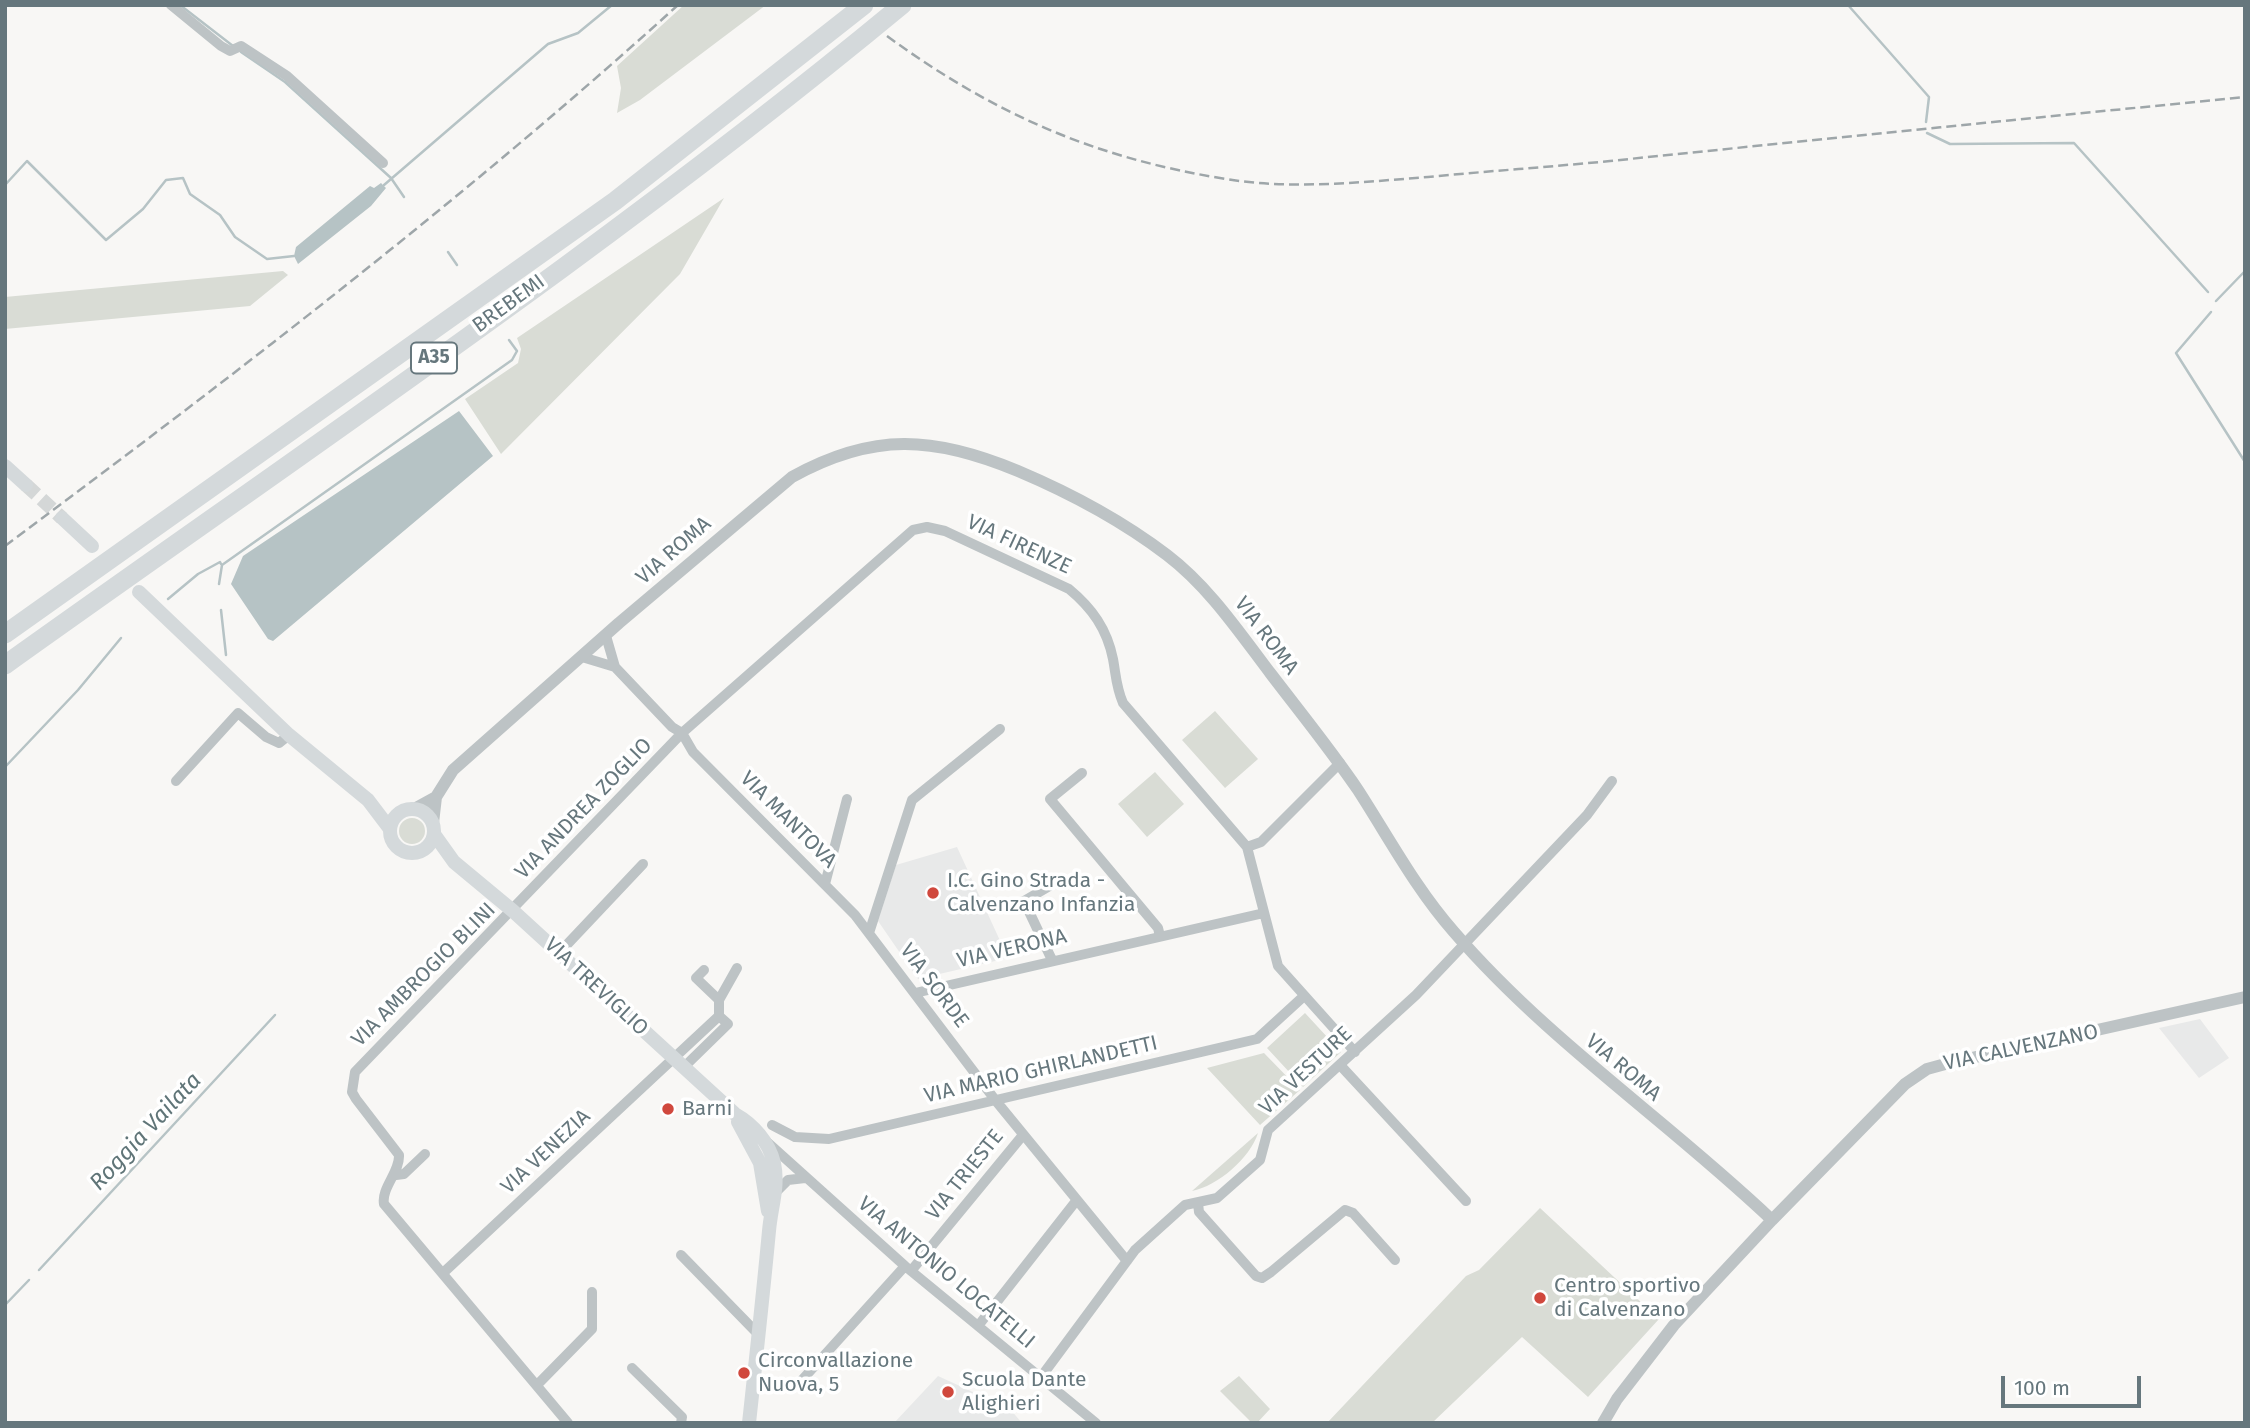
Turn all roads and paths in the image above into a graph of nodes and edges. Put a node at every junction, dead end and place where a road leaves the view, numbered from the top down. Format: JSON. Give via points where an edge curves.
{"nodes":[{"id":1,"x":171,"y":5,"type":"edge"},
{"id":2,"x":864,"y":5,"type":"edge"},
{"id":3,"x":896,"y":10,"type":"edge"},
{"id":4,"x":383,"y":163,"type":"dead end"},
{"id":5,"x":5,"y":466,"type":"edge"},
{"id":6,"x":26,"y":485,"type":"tunnel mouth"},
{"id":7,"x":62,"y":518,"type":"tunnel mouth"},
{"id":8,"x":92,"y":546,"type":"dead end"},
{"id":9,"x":139,"y":592,"type":"dead end"},
{"id":10,"x":5,"y":634,"type":"edge"},
{"id":11,"x":606,"y":636,"type":"junction"},
{"id":12,"x":582,"y":657,"type":"junction"},
{"id":13,"x":5,"y":665,"type":"edge"},
{"id":14,"x":615,"y":667,"type":"junction"},
{"id":15,"x":1000,"y":729,"type":"dead end"},
{"id":16,"x":682,"y":733,"type":"junction"},
{"id":17,"x":289,"y":735,"type":"junction"},
{"id":18,"x":1340,"y":764,"type":"junction"},
{"id":19,"x":1082,"y":773,"type":"dead end"},
{"id":20,"x":1612,"y":781,"type":"dead end"},
{"id":21,"x":176,"y":782,"type":"dead end"},
{"id":22,"x":436,"y":797,"type":"junction"},
{"id":23,"x":847,"y":799,"type":"dead end"},
{"id":24,"x":368,"y":800,"type":"junction"},
{"id":25,"x":409,"y":809,"type":"junction"},
{"id":26,"x":390,"y":829,"type":"junction"},
{"id":27,"x":434,"y":829,"type":"junction"},
{"id":28,"x":1247,"y":847,"type":"junction"},
{"id":29,"x":422,"y":851,"type":"junction"},
{"id":30,"x":454,"y":862,"type":"junction"},
{"id":31,"x":643,"y":864,"type":"dead end"},
{"id":32,"x":825,"y":884,"type":"junction"},
{"id":33,"x":1053,"y":884,"type":"dead end"},
{"id":34,"x":513,"y":911,"type":"junction"},
{"id":35,"x":1264,"y":913,"type":"junction"},
{"id":36,"x":869,"y":933,"type":"junction"},
{"id":37,"x":1160,"y":936,"type":"junction"},
{"id":38,"x":1465,"y":944,"type":"junction"},
{"id":39,"x":559,"y":953,"type":"junction"},
{"id":40,"x":1052,"y":960,"type":"junction"},
{"id":41,"x":737,"y":968,"type":"dead end"},
{"id":42,"x":704,"y":970,"type":"dead end"},
{"id":43,"x":915,"y":993,"type":"junction"},
{"id":44,"x":1304,"y":996,"type":"junction"},
{"id":45,"x":2245,"y":998,"type":"edge"},
{"id":46,"x":719,"y":1000,"type":"junction"},
{"id":47,"x":1355,"y":1052,"type":"junction"},
{"id":48,"x":679,"y":1063,"type":"junction"},
{"id":49,"x":1340,"y":1065,"type":"junction"},
{"id":50,"x":996,"y":1101,"type":"junction"},
{"id":51,"x":772,"y":1125,"type":"dead end"},
{"id":52,"x":1023,"y":1135,"type":"junction"},
{"id":53,"x":765,"y":1152,"type":"junction"},
{"id":54,"x":425,"y":1154,"type":"dead end"},
{"id":55,"x":396,"y":1174,"type":"junction"},
{"id":56,"x":803,"y":1176,"type":"junction"},
{"id":57,"x":776,"y":1192,"type":"junction"},
{"id":58,"x":1076,"y":1201,"type":"junction"},
{"id":59,"x":1465,"y":1201,"type":"dead end"},
{"id":60,"x":1198,"y":1203,"type":"junction"},
{"id":61,"x":1772,"y":1220,"type":"junction"},
{"id":62,"x":769,"y":1226,"type":"junction"},
{"id":63,"x":681,"y":1255,"type":"dead end"},
{"id":64,"x":1395,"y":1260,"type":"dead end"},
{"id":65,"x":1127,"y":1261,"type":"junction"},
{"id":66,"x":908,"y":1269,"type":"junction"},
{"id":67,"x":443,"y":1273,"type":"junction"},
{"id":68,"x":592,"y":1292,"type":"dead end"},
{"id":69,"x":978,"y":1326,"type":"junction"},
{"id":70,"x":758,"y":1334,"type":"junction"},
{"id":71,"x":632,"y":1368,"type":"dead end"},
{"id":72,"x":1041,"y":1377,"type":"junction"},
{"id":73,"x":802,"y":1380,"type":"dead end"},
{"id":74,"x":537,"y":1385,"type":"junction"},
{"id":75,"x":568,"y":1423,"type":"edge"},
{"id":76,"x":681,"y":1423,"type":"edge"},
{"id":77,"x":749,"y":1423,"type":"edge"},
{"id":78,"x":1096,"y":1423,"type":"edge"},
{"id":79,"x":1603,"y":1423,"type":"edge"}],
"edges":[{"from":1,"to":4,"type":"street","via":[[230,51],[241,46],[287,76]]},
{"from":2,"to":10,"type":"highway","name":"BREBEMI","number":"A35","via":[[615,201]]},
{"from":3,"to":13,"type":"highway","name":"BREBEMI","number":"A35","via":[[626,221]]},
{"from":5,"to":6,"type":"main road"},
{"from":7,"to":8,"type":"main road"},
{"from":9,"to":17,"type":"main road","name":"VIA TREVIGLIO"},
{"from":11,"to":12,"type":"street","name":"VIA ROMA"},
{"from":11,"to":14,"type":"street"},
{"from":11,"to":18,"type":"street","name":"VIA ROMA","via":[[764,498],[822,460],[891,443],[952,447],[1039,480],[1089,505],[1168,556],[1216,601]]},
{"from":12,"to":14,"type":"street"},
{"from":12,"to":22,"type":"street","name":"VIA ROMA","via":[[453,771]]},
{"from":14,"to":16,"type":"street"},
{"from":15,"to":36,"type":"street","via":[[912,800]]},
{"from":16,"to":28,"type":"street","name":"VIA FIRENZE","via":[[903,536],[927,527],[945,531],[1069,589],[1085,602],[1107,637],[1114,684],[1123,703]]},
{"from":16,"to":32,"type":"street","name":"VIA MANTOVA","via":[[693,752]]},
{"from":16,"to":34,"type":"street","name":"VIA ANDREA ZOGLIO"},
{"from":17,"to":21,"type":"street","via":[[279,743],[238,713]]},
{"from":17,"to":24,"type":"main road","name":"VIA TREVIGLIO"},
{"from":18,"to":28,"type":"street","via":[[1261,842]]},
{"from":18,"to":38,"type":"street","name":"VIA ROMA","via":[[1428,899]]},
{"from":19,"to":37,"type":"street","via":[[1050,799]]},
{"from":20,"to":38,"type":"street","name":"VIA VESTURE","via":[[1587,815]]},
{"from":22,"to":25,"type":"street","name":"VIA ROMA"},
{"from":22,"to":27,"type":"street","name":"VIA ROMA"},
{"from":23,"to":32,"type":"street"},
{"from":24,"to":25,"type":"main road","name":"VIA TREVIGLIO"},
{"from":24,"to":26,"type":"main road","name":"VIA TREVIGLIO"},
{"from":25,"to":26,"type":"main road","via":[[394,818]]},
{"from":25,"to":27,"type":"main road","name":"VIA TREVIGLIO","via":[[427,813]]},
{"from":26,"to":29,"type":"main road","name":"VIA TREVIGLIO","via":[[400,849]]},
{"from":27,"to":29,"type":"main road"},
{"from":27,"to":30,"type":"main road","name":"VIA TREVIGLIO"},
{"from":28,"to":35,"type":"street","name":"VIA FIRENZE"},
{"from":29,"to":30,"type":"main road","name":"VIA TREVIGLIO"},
{"from":30,"to":34,"type":"main road","name":"VIA TREVIGLIO"},
{"from":31,"to":39,"type":"street"},
{"from":32,"to":36,"type":"street","name":"VIA MANTOVA"},
{"from":33,"to":40,"type":"street","via":[[1024,901]]},
{"from":34,"to":39,"type":"main road","name":"VIA TREVIGLIO"},
{"from":34,"to":55,"type":"street","name":"VIA AMBROGIO BLINI","via":[[355,1072],[352,1092],[399,1155]]},
{"from":35,"to":37,"type":"street","name":"VIA VERONA"},
{"from":35,"to":44,"type":"street","name":"VIA FIRENZE","via":[[1278,966]]},
{"from":36,"to":43,"type":"street","name":"VIA SORDE"},
{"from":37,"to":40,"type":"street","name":"VIA VERONA"},
{"from":38,"to":47,"type":"street","name":"VIA VESTURE"},
{"from":38,"to":61,"type":"street","name":"VIA ROMA","via":[[1542,1025]]},
{"from":39,"to":48,"type":"main road","name":"VIA TREVIGLIO"},
{"from":40,"to":43,"type":"street","name":"VIA VERONA"},
{"from":41,"to":46,"type":"street"},
{"from":42,"to":46,"type":"street","via":[[696,978]]},
{"from":43,"to":50,"type":"street","name":"VIA SORDE"},
{"from":44,"to":47,"type":"street","name":"VIA FIRENZE"},
{"from":44,"to":50,"type":"street","name":"VIA MARIO GHIRLANDETTI","via":[[1257,1039]]},
{"from":45,"to":61,"type":"street","name":"VIA CALVENZANO","via":[[1927,1069],[1905,1084]]},
{"from":46,"to":48,"type":"street","via":[[719,1016],[728,1024]]},
{"from":47,"to":49,"type":"street","name":"VIA VESTURE"},
{"from":48,"to":53,"type":"main road","name":"VIA TREVIGLIO","via":[[735,1114]]},
{"from":48,"to":67,"type":"street","name":"VIA VENEZIA"},
{"from":49,"to":59,"type":"street"},
{"from":49,"to":60,"type":"street","name":"VIA VESTURE","via":[[1268,1130],[1260,1160],[1217,1198]]},
{"from":50,"to":51,"type":"street","name":"VIA MARIO GHIRLANDETTI","via":[[829,1139],[795,1137]]},
{"from":50,"to":52,"type":"street","name":"VIA SORDE"},
{"from":52,"to":58,"type":"street","name":"VIA SORDE"},
{"from":52,"to":66,"type":"street","name":"VIA TRIESTE"},
{"from":53,"to":56,"type":"street","name":"VIA ANTONIO LOCATELLI"},
{"from":53,"to":56,"type":"street","name":"VIA ANTONIO LOCATELLI"},
{"from":53,"to":57,"type":"main road"},
{"from":53,"to":62,"type":"main road"},
{"from":54,"to":55,"type":"street","via":[[404,1174]]},
{"from":55,"to":67,"type":"street","via":[[384,1204]]},
{"from":56,"to":57,"type":"street","via":[[788,1180]]},
{"from":56,"to":66,"type":"street","name":"VIA ANTONIO LOCATELLI"},
{"from":57,"to":62,"type":"main road"},
{"from":58,"to":65,"type":"street","name":"VIA SORDE"},
{"from":58,"to":69,"type":"street"},
{"from":60,"to":64,"type":"street","via":[[1199,1212],[1262,1278],[1345,1210],[1353,1213]]},
{"from":60,"to":65,"type":"street","name":"VIA VESTURE","via":[[1185,1205]]},
{"from":61,"to":79,"type":"street","name":"VIA CALVENZANO","via":[[1674,1325]]},
{"from":62,"to":70,"type":"main road"},
{"from":63,"to":70,"type":"street"},
{"from":65,"to":72,"type":"street","name":"VIA VESTURE"},
{"from":66,"to":69,"type":"street","name":"VIA ANTONIO LOCATELLI"},
{"from":66,"to":73,"type":"street","name":"VIA TRIESTE"},
{"from":67,"to":74,"type":"street"},
{"from":68,"to":74,"type":"street","via":[[592,1329]]},
{"from":69,"to":72,"type":"street","name":"VIA ANTONIO LOCATELLI"},
{"from":70,"to":77,"type":"main road"},
{"from":71,"to":76,"type":"street","via":[[682,1418]]},
{"from":72,"to":78,"type":"street","name":"VIA ANTONIO LOCATELLI"},
{"from":74,"to":75,"type":"street"}]}
